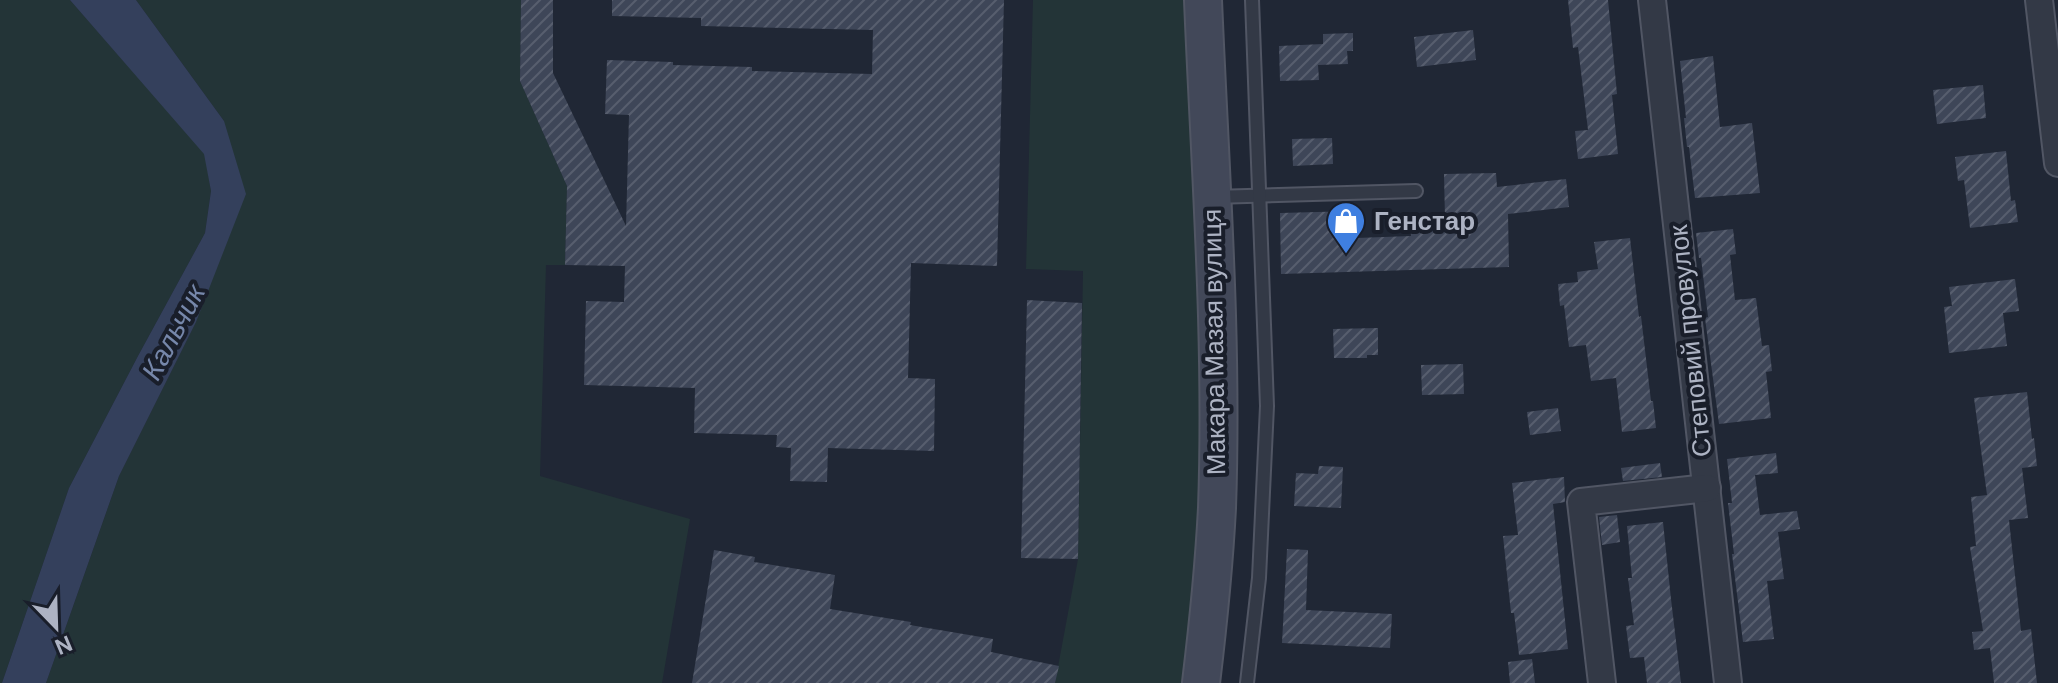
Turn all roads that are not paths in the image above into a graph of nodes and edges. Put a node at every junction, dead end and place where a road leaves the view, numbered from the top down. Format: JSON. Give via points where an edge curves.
{"nodes":[{"id":1,"x":1203,"y":0,"type":"edge"},
{"id":2,"x":1252,"y":0,"type":"edge"},
{"id":3,"x":1652,"y":0,"type":"edge"},
{"id":4,"x":2039,"y":0,"type":"edge"},
{"id":5,"x":2058,"y":163,"type":"edge"},
{"id":6,"x":1416,"y":191,"type":"dead end"},
{"id":7,"x":1260,"y":196,"type":"junction"},
{"id":8,"x":1211,"y":197,"type":"junction"},
{"id":9,"x":1707,"y":488,"type":"junction"},
{"id":10,"x":1201,"y":683,"type":"edge"},
{"id":11,"x":1247,"y":683,"type":"edge"},
{"id":12,"x":1602,"y":683,"type":"edge"},
{"id":13,"x":1728,"y":683,"type":"edge"}],
"edges":[{"from":1,"to":8,"type":"main road","name":"Макара Мазая вулиця"},
{"from":2,"to":7,"type":"lane"},
{"from":3,"to":9,"type":"street","name":"Степовий провулок"},
{"from":4,"to":5,"type":"street"},
{"from":6,"to":7,"type":"lane"},
{"from":7,"to":8,"type":"lane"},
{"from":7,"to":11,"type":"lane","via":[[1267,406],[1259,578]]},
{"from":8,"to":10,"type":"main road","name":"Макара Мазая вулиця","via":[[1217,508]]},
{"from":9,"to":12,"type":"street","via":[[1581,502]]},
{"from":9,"to":13,"type":"street","name":"Степовий провулок"}]}
